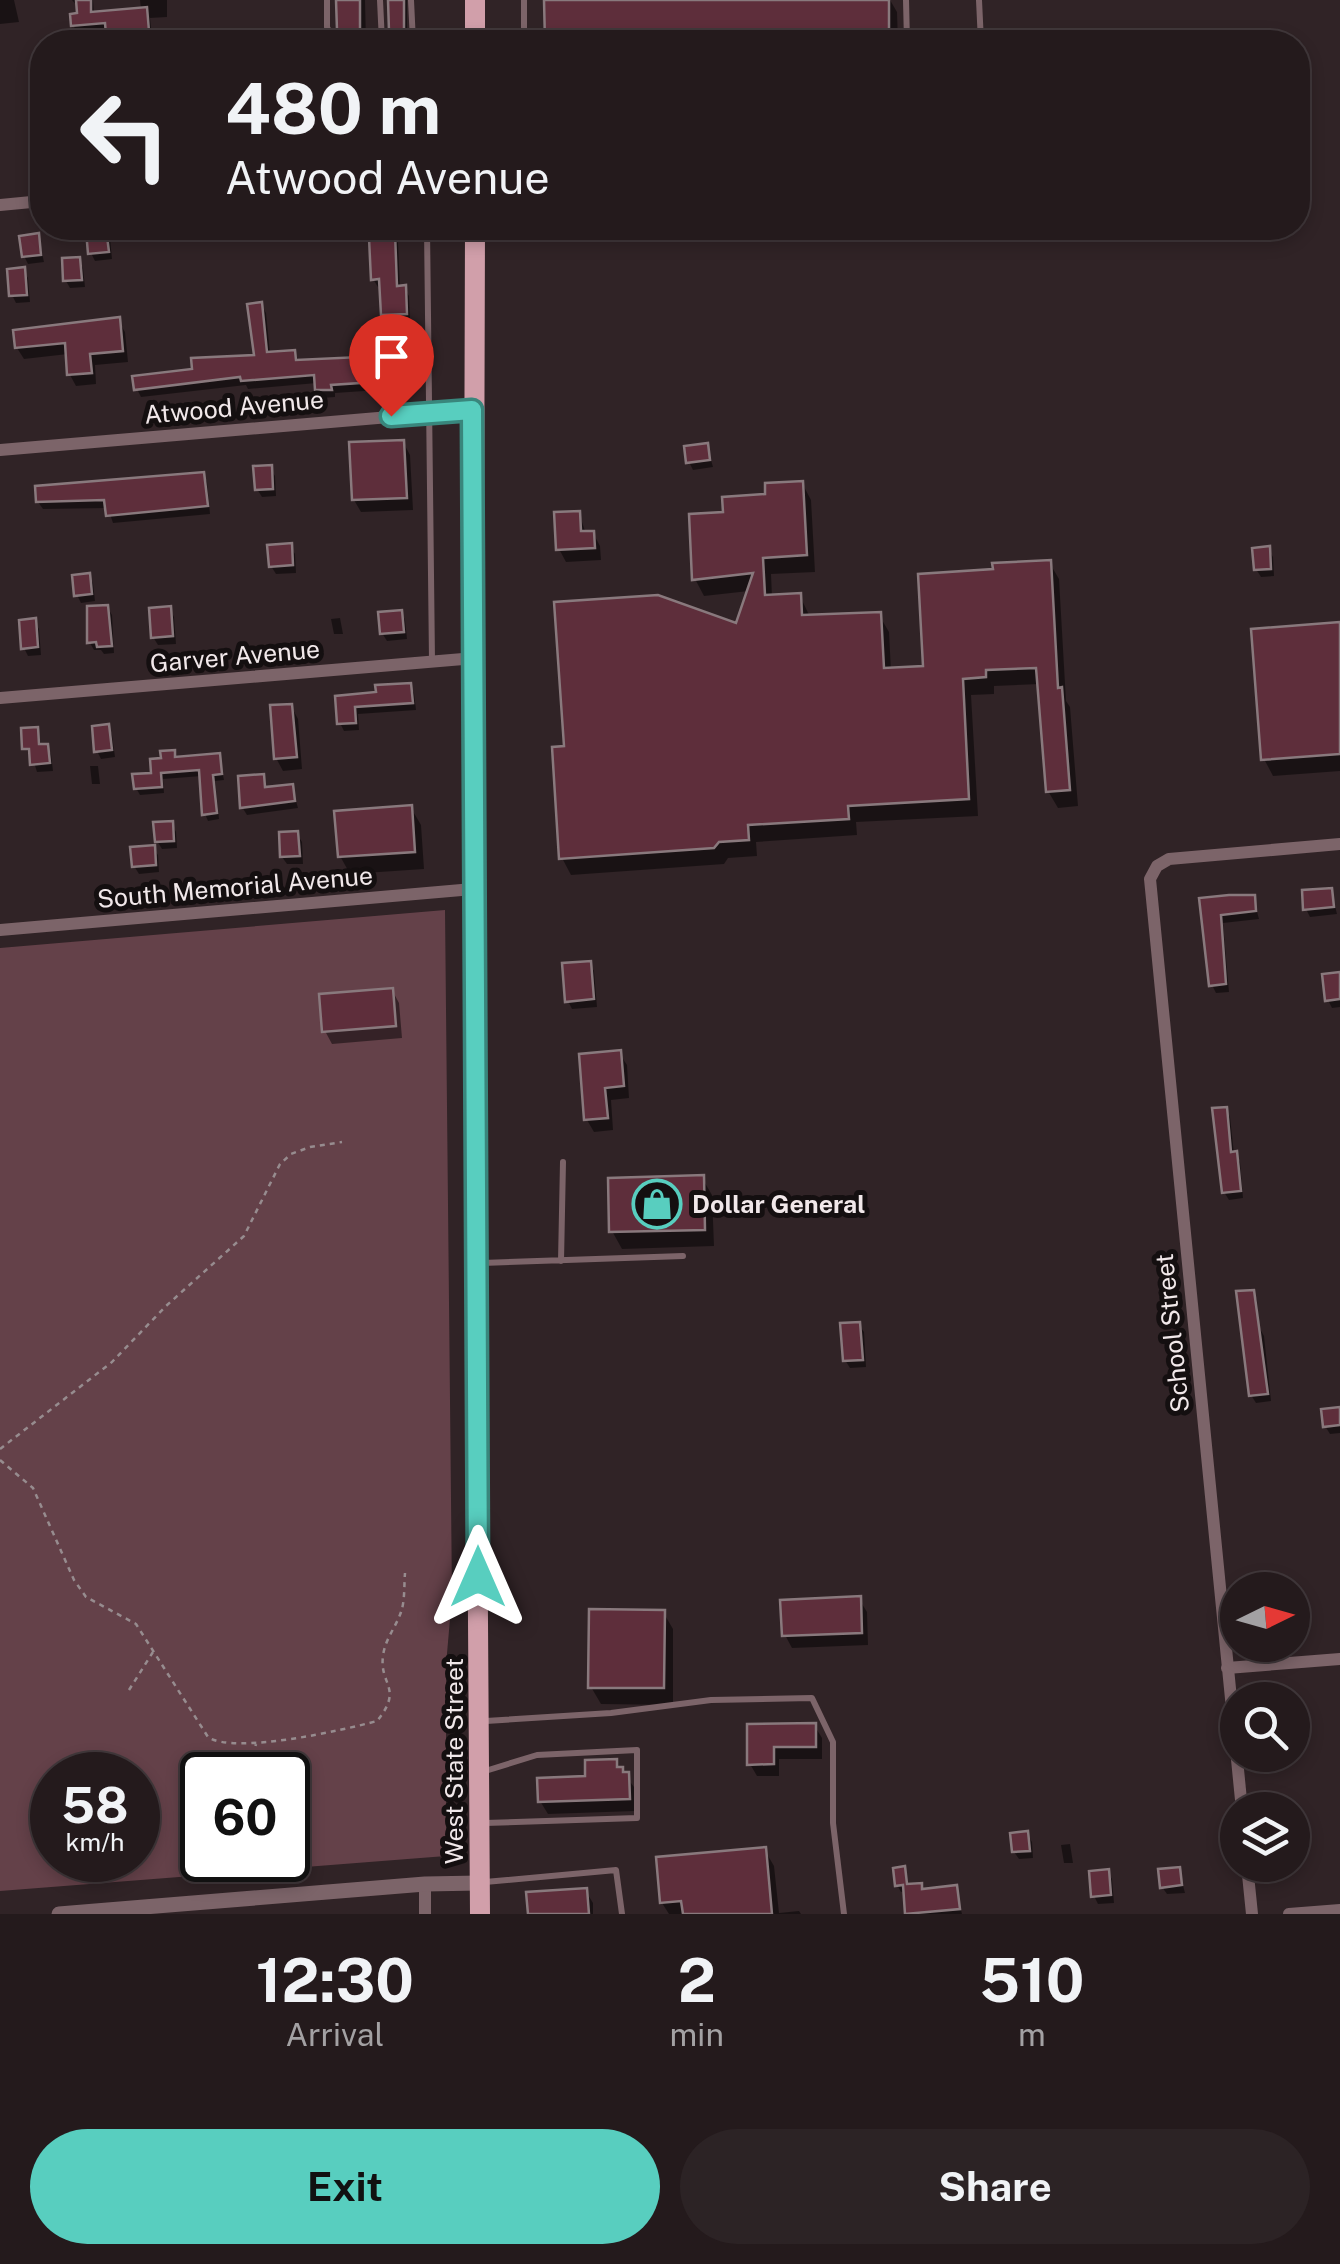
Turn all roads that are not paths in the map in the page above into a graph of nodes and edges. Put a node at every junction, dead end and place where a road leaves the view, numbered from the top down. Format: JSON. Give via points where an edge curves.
{"nodes":[{"id":1,"x":326,"y":0,"type":"edge"},
{"id":2,"x":380,"y":0,"type":"edge"},
{"id":3,"x":411,"y":0,"type":"edge"},
{"id":4,"x":475,"y":0,"type":"edge"},
{"id":5,"x":524,"y":0,"type":"edge"},
{"id":6,"x":906,"y":0,"type":"edge"},
{"id":7,"x":979,"y":0,"type":"edge"},
{"id":8,"x":328,"y":30,"type":"edge"},
{"id":9,"x":381,"y":30,"type":"edge"},
{"id":10,"x":412,"y":30,"type":"edge"},
{"id":11,"x":475,"y":30,"type":"edge"},
{"id":12,"x":524,"y":30,"type":"edge"},
{"id":13,"x":906,"y":30,"type":"edge"},
{"id":14,"x":980,"y":30,"type":"edge"},
{"id":15,"x":30,"y":203,"type":"edge"},
{"id":16,"x":0,"y":205,"type":"edge"},
{"id":17,"x":427,"y":240,"type":"edge"},
{"id":18,"x":476,"y":240,"type":"edge"},
{"id":19,"x":472,"y":410,"type":"junction"},
{"id":20,"x":430,"y":413,"type":"junction"},
{"id":21,"x":0,"y":450,"type":"edge"},
{"id":22,"x":475,"y":658,"type":"junction"},
{"id":23,"x":432,"y":662,"type":"junction"},
{"id":24,"x":0,"y":698,"type":"edge"},
{"id":25,"x":1340,"y":844,"type":"edge"},
{"id":26,"x":473,"y":889,"type":"junction"},
{"id":27,"x":0,"y":930,"type":"edge"},
{"id":28,"x":563,"y":1162,"type":"dead end"},
{"id":29,"x":682,"y":1256,"type":"dead end"},
{"id":30,"x":561,"y":1260,"type":"junction"},
{"id":31,"x":476,"y":1264,"type":"junction"},
{"id":32,"x":1340,"y":1659,"type":"edge"},
{"id":33,"x":1228,"y":1668,"type":"junction"},
{"id":34,"x":486,"y":1721,"type":"dead end"},
{"id":35,"x":478,"y":1773,"type":"junction"},
{"id":36,"x":1240,"y":1792,"type":"edge"},
{"id":37,"x":479,"y":1824,"type":"junction"},
{"id":38,"x":1249,"y":1882,"type":"edge"},
{"id":39,"x":479,"y":1883,"type":"junction"},
{"id":40,"x":425,"y":1884,"type":"junction"},
{"id":41,"x":1340,"y":1910,"type":"edge"},
{"id":42,"x":58,"y":1914,"type":"edge"},
{"id":43,"x":425,"y":1914,"type":"edge"},
{"id":44,"x":480,"y":1914,"type":"edge"},
{"id":45,"x":622,"y":1914,"type":"edge"},
{"id":46,"x":844,"y":1914,"type":"edge"},
{"id":47,"x":1252,"y":1914,"type":"edge"},
{"id":48,"x":1290,"y":1914,"type":"edge"}],
"edges":[{"from":1,"to":8,"type":"lane"},
{"from":2,"to":9,"type":"lane"},
{"from":3,"to":10,"type":"lane"},
{"from":4,"to":11,"type":"main road"},
{"from":5,"to":12,"type":"lane"},
{"from":6,"to":13,"type":"lane"},
{"from":7,"to":14,"type":"lane"},
{"from":15,"to":16,"type":"street"},
{"from":17,"to":20,"type":"lane"},
{"from":18,"to":19,"type":"main road","name":"West State Street"},
{"from":19,"to":20,"type":"street","name":"Atwood Avenue"},
{"from":19,"to":22,"type":"main road","name":"West State Street"},
{"from":20,"to":21,"type":"street","name":"Atwood Avenue"},
{"from":20,"to":23,"type":"lane"},
{"from":22,"to":23,"type":"street","name":"Garver Avenue"},
{"from":22,"to":26,"type":"main road","name":"West State Street"},
{"from":23,"to":24,"type":"street","name":"Garver Avenue"},
{"from":25,"to":33,"type":"street","name":"School Street","via":[[1169,859],[1150,880]]},
{"from":26,"to":27,"type":"street","name":"South Memorial Avenue"},
{"from":26,"to":31,"type":"main road","name":"West State Street"},
{"from":28,"to":30,"type":"lane"},
{"from":29,"to":30,"type":"lane"},
{"from":30,"to":31,"type":"lane"},
{"from":31,"to":35,"type":"main road","name":"West State Street"},
{"from":32,"to":33,"type":"street"},
{"from":33,"to":36,"type":"street","name":"School Street"},
{"from":34,"to":46,"type":"lane","via":[[711,1700],[812,1698],[832,1742],[832,1823]]},
{"from":35,"to":37,"type":"main road","name":"West State Street"},
{"from":35,"to":37,"type":"lane","via":[[537,1755],[637,1750],[637,1818]]},
{"from":37,"to":39,"type":"main road","name":"West State Street"},
{"from":38,"to":47,"type":"street"},
{"from":39,"to":40,"type":"street"},
{"from":39,"to":44,"type":"main road","name":"West State Street"},
{"from":39,"to":45,"type":"lane","via":[[616,1870]]},
{"from":40,"to":42,"type":"street"},
{"from":40,"to":43,"type":"street"},
{"from":41,"to":48,"type":"street"}]}
